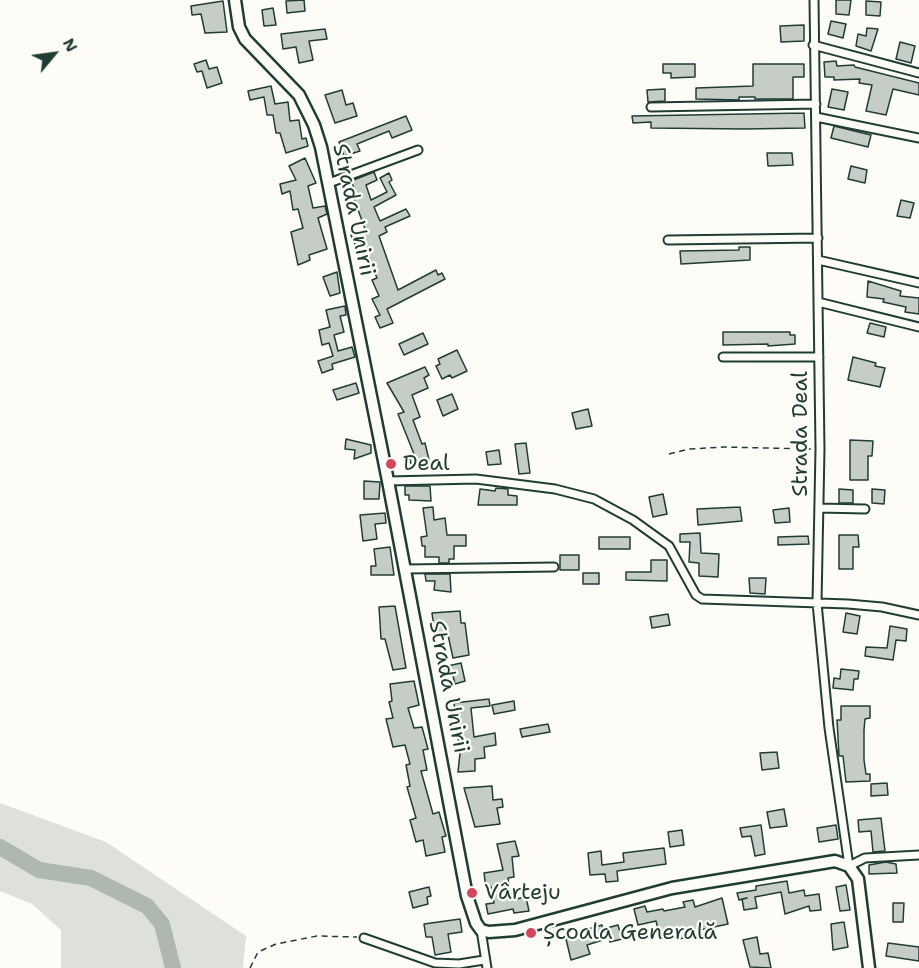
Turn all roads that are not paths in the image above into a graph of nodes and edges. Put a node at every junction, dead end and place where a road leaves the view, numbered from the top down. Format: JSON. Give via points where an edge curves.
{"nodes":[{"id":1,"x":235,"y":0,"type":"edge"},
{"id":2,"x":814,"y":0,"type":"edge"},
{"id":3,"x":813,"y":45,"type":"junction"},
{"id":4,"x":919,"y":73,"type":"edge"},
{"id":5,"x":816,"y":104,"type":"junction"},
{"id":6,"x":651,"y":107,"type":"dead end"},
{"id":7,"x":816,"y":117,"type":"junction"},
{"id":8,"x":919,"y":138,"type":"edge"},
{"id":9,"x":418,"y":150,"type":"dead end"},
{"id":10,"x":329,"y":183,"type":"junction"},
{"id":11,"x":818,"y":238,"type":"junction"},
{"id":12,"x":668,"y":240,"type":"dead end"},
{"id":13,"x":818,"y":260,"type":"junction"},
{"id":14,"x":919,"y":283,"type":"edge"},
{"id":15,"x":818,"y":302,"type":"junction"},
{"id":16,"x":919,"y":327,"type":"edge"},
{"id":17,"x":723,"y":357,"type":"dead end"},
{"id":18,"x":819,"y":357,"type":"junction"},
{"id":19,"x":388,"y":481,"type":"junction"},
{"id":20,"x":820,"y":508,"type":"junction"},
{"id":21,"x":864,"y":509,"type":"dead end"},
{"id":22,"x":554,"y":567,"type":"dead end"},
{"id":23,"x":405,"y":569,"type":"junction"},
{"id":24,"x":817,"y":603,"type":"junction"},
{"id":25,"x":919,"y":615,"type":"edge"},
{"id":26,"x":919,"y":855,"type":"edge"},
{"id":27,"x":849,"y":866,"type":"junction"},
{"id":28,"x":482,"y":930,"type":"junction"},
{"id":29,"x":364,"y":938,"type":"road end"},
{"id":30,"x":484,"y":960,"type":"junction"},
{"id":31,"x":487,"y":968,"type":"edge"},
{"id":32,"x":869,"y":968,"type":"edge"}],
"edges":[{"from":1,"to":10,"type":"main road","name":"Strada Unirii","via":[[245,39],[305,104]]},
{"from":2,"to":3,"type":"street","name":"Strada Deal"},
{"from":3,"to":4,"type":"street"},
{"from":3,"to":5,"type":"street","name":"Strada Deal"},
{"from":5,"to":6,"type":"street"},
{"from":5,"to":7,"type":"street","name":"Strada Deal"},
{"from":7,"to":8,"type":"street"},
{"from":7,"to":11,"type":"street","name":"Strada Deal"},
{"from":9,"to":10,"type":"street"},
{"from":10,"to":19,"type":"main road","name":"Strada Unirii"},
{"from":11,"to":12,"type":"street"},
{"from":11,"to":13,"type":"street","name":"Strada Deal"},
{"from":13,"to":14,"type":"street"},
{"from":13,"to":15,"type":"street","name":"Strada Deal"},
{"from":15,"to":16,"type":"street"},
{"from":15,"to":18,"type":"street","name":"Strada Deal"},
{"from":17,"to":18,"type":"street"},
{"from":18,"to":20,"type":"street","name":"Strada Deal"},
{"from":19,"to":23,"type":"main road","name":"Strada Unirii"},
{"from":19,"to":24,"type":"street","via":[[476,479],[580,494],[614,508],[669,546],[699,598]]},
{"from":20,"to":21,"type":"street"},
{"from":20,"to":24,"type":"street","name":"Strada Deal"},
{"from":22,"to":23,"type":"street"},
{"from":23,"to":28,"type":"main road","name":"Strada Unirii","via":[[467,896],[471,914]]},
{"from":24,"to":25,"type":"street","via":[[882,607]]},
{"from":24,"to":27,"type":"street","name":"Strada Deal","via":[[829,728]]},
{"from":26,"to":27,"type":"street","via":[[866,858]]},
{"from":27,"to":28,"type":"main road","via":[[827,862],[694,883],[515,930]]},
{"from":27,"to":32,"type":"main road","via":[[860,886]]},
{"from":28,"to":30,"type":"street"},
{"from":29,"to":30,"type":"street","via":[[435,963]]},
{"from":30,"to":31,"type":"street"}]}
